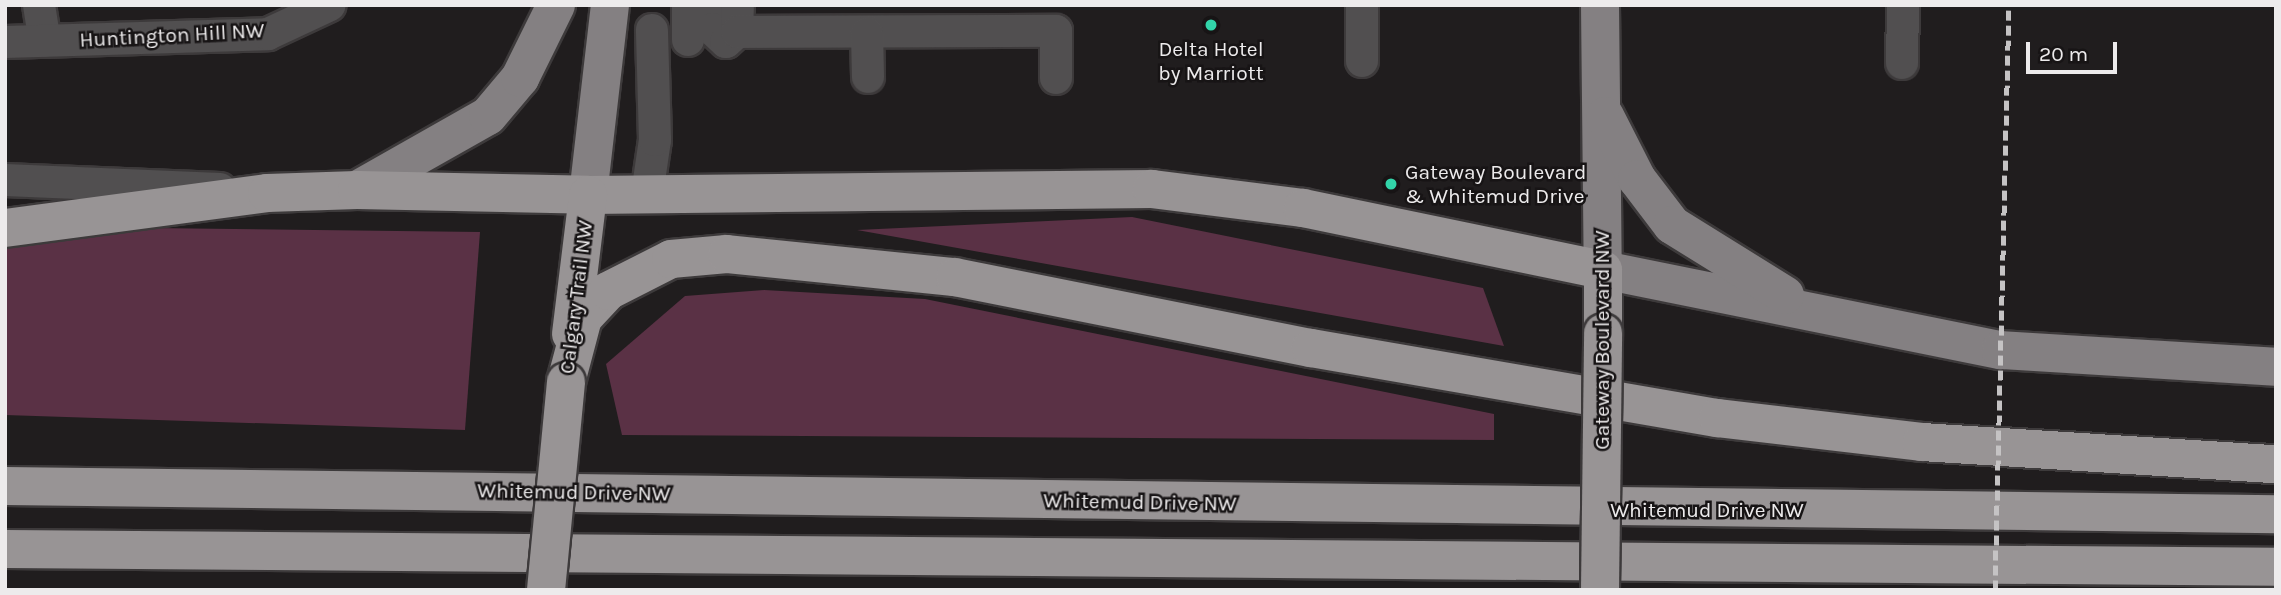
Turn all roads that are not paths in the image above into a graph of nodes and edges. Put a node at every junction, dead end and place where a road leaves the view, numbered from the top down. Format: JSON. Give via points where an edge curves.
{"nodes":[{"id":1,"x":39,"y":5,"type":"edge"},
{"id":2,"x":330,"y":5,"type":"edge"},
{"id":3,"x":556,"y":5,"type":"edge"},
{"id":4,"x":610,"y":5,"type":"edge"},
{"id":5,"x":688,"y":5,"type":"edge"},
{"id":6,"x":712,"y":5,"type":"edge"},
{"id":7,"x":1362,"y":5,"type":"edge"},
{"id":8,"x":1601,"y":5,"type":"edge"},
{"id":9,"x":1903,"y":5,"type":"edge"},
{"id":10,"x":836,"y":19,"type":"edge"},
{"id":11,"x":652,"y":30,"type":"dead end"},
{"id":12,"x":867,"y":33,"type":"junction"},
{"id":13,"x":731,"y":35,"type":"edge"},
{"id":14,"x":688,"y":40,"type":"dead end"},
{"id":15,"x":45,"y":41,"type":"junction"},
{"id":16,"x":5,"y":42,"type":"edge"},
{"id":17,"x":1362,"y":61,"type":"dead end"},
{"id":18,"x":1902,"y":63,"type":"dead end"},
{"id":19,"x":868,"y":77,"type":"dead end"},
{"id":20,"x":1056,"y":78,"type":"dead end"},
{"id":21,"x":1600,"y":107,"type":"junction"},
{"id":22,"x":5,"y":180,"type":"edge"},
{"id":23,"x":357,"y":190,"type":"junction"},
{"id":24,"x":267,"y":193,"type":"junction"},
{"id":25,"x":647,"y":194,"type":"junction"},
{"id":26,"x":587,"y":195,"type":"junction"},
{"id":27,"x":5,"y":228,"type":"edge"},
{"id":28,"x":1603,"y":270,"type":"junction"},
{"id":29,"x":1944,"y":342,"type":"junction"},
{"id":30,"x":2276,"y":367,"type":"edge"},
{"id":31,"x":566,"y":382,"type":"junction"},
{"id":32,"x":2276,"y":464,"type":"edge"},
{"id":33,"x":5,"y":486,"type":"edge"},
{"id":34,"x":2276,"y":514,"type":"edge"},
{"id":35,"x":5,"y":549,"type":"edge"},
{"id":36,"x":2276,"y":568,"type":"edge"},
{"id":37,"x":540,"y":573,"type":"edge"},
{"id":38,"x":1600,"y":590,"type":"edge"}],
"edges":[{"from":1,"to":15,"type":"street"},
{"from":2,"to":15,"type":"street","name":"Huntington Hill NW","via":[[268,34]]},
{"from":3,"to":23,"type":"main road","via":[[520,78],[488,116]]},
{"from":4,"to":26,"type":"main road","name":"Calgary Trail NW"},
{"from":5,"to":14,"type":"street"},
{"from":6,"to":13,"type":"street","via":[[712,29]]},
{"from":7,"to":17,"type":"street"},
{"from":8,"to":21,"type":"main road","name":"Gateway Boulevard NW"},
{"from":9,"to":18,"type":"street"},
{"from":10,"to":12,"type":"street"},
{"from":10,"to":13,"type":"street"},
{"from":11,"to":25,"type":"street","via":[[655,140]]},
{"from":12,"to":19,"type":"street"},
{"from":12,"to":20,"type":"street","via":[[1056,31]]},
{"from":15,"to":16,"type":"street","name":"Huntington Hill NW"},
{"from":21,"to":28,"type":"main road","name":"Gateway Boulevard NW"},
{"from":21,"to":29,"type":"main road","via":[[1647,196],[1693,242],[1824,313]]},
{"from":22,"to":24,"type":"street","via":[[135,181]]},
{"from":23,"to":24,"type":"highway"},
{"from":23,"to":26,"type":"highway"},
{"from":24,"to":27,"type":"highway"},
{"from":25,"to":26,"type":"highway"},
{"from":25,"to":28,"type":"highway","via":[[1152,188],[1303,208]]},
{"from":26,"to":31,"type":"highway","name":"Calgary Trail NW"},
{"from":28,"to":29,"type":"main road"},
{"from":28,"to":38,"type":"highway","name":"Gateway Boulevard NW","bridge":true},
{"from":29,"to":30,"type":"main road","via":[[2100,360]]},
{"from":31,"to":32,"type":"highway","via":[[583,318],[608,291],[671,259],[727,254],[955,276],[1311,348],[1681,413],[1922,442]]},
{"from":31,"to":37,"type":"highway","name":"Calgary Trail NW","bridge":true},
{"from":33,"to":34,"type":"highway","name":"Whitemud Drive NW","via":[[1594,510]]},
{"from":35,"to":37,"type":"highway"},
{"from":36,"to":37,"type":"highway"}]}
